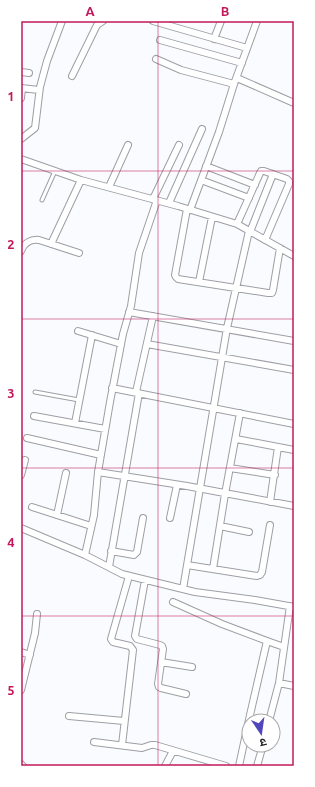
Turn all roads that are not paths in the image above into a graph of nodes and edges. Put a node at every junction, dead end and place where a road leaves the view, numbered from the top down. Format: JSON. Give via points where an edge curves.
{"nodes":[{"id":1,"x":62,"y":21,"type":"edge"},
{"id":2,"x":103,"y":21,"type":"edge"},
{"id":3,"x":153,"y":21,"type":"edge"},
{"id":4,"x":221,"y":21,"type":"edge"},
{"id":5,"x":257,"y":21,"type":"edge"},
{"id":6,"x":173,"y":24,"type":"edge"},
{"id":7,"x":214,"y":39,"type":"junction"},
{"id":8,"x":160,"y":40,"type":"dead end"},
{"id":9,"x":247,"y":48,"type":"junction"},
{"id":10,"x":156,"y":60,"type":"dead end"},
{"id":11,"x":242,"y":63,"type":"junction"},
{"id":12,"x":21,"y":72,"type":"edge"},
{"id":13,"x":29,"y":73,"type":"dead end"},
{"id":14,"x":72,"y":76,"type":"dead end"},
{"id":15,"x":234,"y":85,"type":"junction"},
{"id":16,"x":22,"y":88,"type":"edge"},
{"id":17,"x":39,"y":90,"type":"junction"},
{"id":18,"x":21,"y":98,"type":"edge"},
{"id":19,"x":294,"y":103,"type":"edge"},
{"id":20,"x":202,"y":129,"type":"dead end"},
{"id":21,"x":21,"y":139,"type":"edge"},
{"id":22,"x":128,"y":145,"type":"dead end"},
{"id":23,"x":179,"y":145,"type":"dead end"},
{"id":24,"x":21,"y":159,"type":"edge"},
{"id":25,"x":206,"y":166,"type":"junction"},
{"id":26,"x":55,"y":171,"type":"junction"},
{"id":27,"x":273,"y":174,"type":"junction"},
{"id":28,"x":81,"y":180,"type":"junction"},
{"id":29,"x":201,"y":180,"type":"junction"},
{"id":30,"x":255,"y":184,"type":"junction"},
{"id":31,"x":109,"y":187,"type":"junction"},
{"id":32,"x":249,"y":198,"type":"junction"},
{"id":33,"x":42,"y":200,"type":"dead end"},
{"id":34,"x":155,"y":200,"type":"junction"},
{"id":35,"x":169,"y":203,"type":"junction"},
{"id":36,"x":188,"y":210,"type":"junction"},
{"id":37,"x":212,"y":217,"type":"junction"},
{"id":38,"x":237,"y":224,"type":"junction"},
{"id":39,"x":249,"y":231,"type":"junction"},
{"id":40,"x":265,"y":240,"type":"junction"},
{"id":41,"x":51,"y":244,"type":"junction"},
{"id":42,"x":280,"y":248,"type":"junction"},
{"id":43,"x":21,"y":251,"type":"edge"},
{"id":44,"x":79,"y":253,"type":"dead end"},
{"id":45,"x":294,"y":256,"type":"edge"},
{"id":46,"x":199,"y":282,"type":"junction"},
{"id":47,"x":236,"y":288,"type":"junction"},
{"id":48,"x":129,"y":312,"type":"junction"},
{"id":49,"x":153,"y":316,"type":"junction"},
{"id":50,"x":227,"y":328,"type":"junction"},
{"id":51,"x":78,"y":331,"type":"dead end"},
{"id":52,"x":92,"y":335,"type":"junction"},
{"id":53,"x":294,"y":340,"type":"edge"},
{"id":54,"x":121,"y":344,"type":"junction"},
{"id":55,"x":147,"y":344,"type":"junction"},
{"id":56,"x":223,"y":358,"type":"junction"},
{"id":57,"x":294,"y":370,"type":"edge"},
{"id":58,"x":112,"y":388,"type":"junction"},
{"id":59,"x":36,"y":392,"type":"dead end"},
{"id":60,"x":137,"y":393,"type":"junction"},
{"id":61,"x":79,"y":400,"type":"junction"},
{"id":62,"x":214,"y":408,"type":"junction"},
{"id":63,"x":240,"y":413,"type":"junction"},
{"id":64,"x":34,"y":416,"type":"dead end"},
{"id":65,"x":75,"y":423,"type":"junction"},
{"id":66,"x":294,"y":424,"type":"edge"},
{"id":67,"x":105,"y":429,"type":"junction"},
{"id":68,"x":27,"y":438,"type":"dead end"},
{"id":69,"x":236,"y":438,"type":"junction"},
{"id":70,"x":278,"y":447,"type":"junction"},
{"id":71,"x":294,"y":450,"type":"edge"},
{"id":72,"x":101,"y":455,"type":"junction"},
{"id":73,"x":25,"y":460,"type":"dead end"},
{"id":74,"x":230,"y":468,"type":"junction"},
{"id":75,"x":98,"y":472,"type":"junction"},
{"id":76,"x":66,"y":473,"type":"dead end"},
{"id":77,"x":21,"y":475,"type":"edge"},
{"id":78,"x":274,"y":475,"type":"junction"},
{"id":79,"x":125,"y":476,"type":"junction"},
{"id":80,"x":176,"y":485,"type":"junction"},
{"id":81,"x":200,"y":489,"type":"junction"},
{"id":82,"x":225,"y":494,"type":"junction"},
{"id":83,"x":270,"y":502,"type":"junction"},
{"id":84,"x":294,"y":506,"type":"edge"},
{"id":85,"x":32,"y":507,"type":"dead end"},
{"id":86,"x":57,"y":515,"type":"junction"},
{"id":87,"x":143,"y":518,"type":"dead end"},
{"id":88,"x":170,"y":518,"type":"dead end"},
{"id":89,"x":270,"y":525,"type":"dead end"},
{"id":90,"x":91,"y":526,"type":"junction"},
{"id":91,"x":220,"y":526,"type":"junction"},
{"id":92,"x":21,"y":528,"type":"edge"},
{"id":93,"x":249,"y":532,"type":"dead end"},
{"id":94,"x":112,"y":551,"type":"junction"},
{"id":95,"x":85,"y":555,"type":"junction"},
{"id":96,"x":187,"y":565,"type":"junction"},
{"id":97,"x":108,"y":568,"type":"junction"},
{"id":98,"x":213,"y":569,"type":"junction"},
{"id":99,"x":129,"y":576,"type":"junction"},
{"id":100,"x":145,"y":580,"type":"junction"},
{"id":101,"x":183,"y":589,"type":"junction"},
{"id":102,"x":173,"y":602,"type":"dead end"},
{"id":103,"x":292,"y":607,"type":"edge"},
{"id":104,"x":37,"y":614,"type":"dead end"},
{"id":105,"x":286,"y":636,"type":"junction"},
{"id":106,"x":294,"y":637,"type":"edge"},
{"id":107,"x":267,"y":641,"type":"junction"},
{"id":108,"x":284,"y":646,"type":"junction"},
{"id":109,"x":21,"y":652,"type":"edge"},
{"id":110,"x":30,"y":655,"type":"junction"},
{"id":111,"x":161,"y":662,"type":"junction"},
{"id":112,"x":192,"y":667,"type":"dead end"},
{"id":113,"x":22,"y":679,"type":"edge"},
{"id":114,"x":279,"y":683,"type":"junction"},
{"id":115,"x":294,"y":686,"type":"edge"},
{"id":116,"x":21,"y":690,"type":"edge"},
{"id":117,"x":186,"y":694,"type":"dead end"},
{"id":118,"x":271,"y":713,"type":"edge"},
{"id":119,"x":69,"y":716,"type":"dead end"},
{"id":120,"x":124,"y":721,"type":"junction"},
{"id":121,"x":94,"y":742,"type":"dead end"},
{"id":122,"x":122,"y":745,"type":"junction"},
{"id":123,"x":173,"y":751,"type":"junction"},
{"id":124,"x":261,"y":753,"type":"edge"},
{"id":125,"x":259,"y":765,"type":"edge"},
{"id":126,"x":165,"y":766,"type":"edge"},
{"id":127,"x":226,"y":766,"type":"edge"},
{"id":128,"x":240,"y":766,"type":"edge"}],
"edges":[{"from":1,"to":17,"type":"street"},
{"from":2,"to":14,"type":"street","via":[[97,25]]},
{"from":3,"to":6,"type":"street"},
{"from":4,"to":7,"type":"street"},
{"from":5,"to":9,"type":"street"},
{"from":6,"to":7,"type":"street"},
{"from":7,"to":9,"type":"street"},
{"from":8,"to":11,"type":"street"},
{"from":9,"to":11,"type":"street"},
{"from":10,"to":15,"type":"street"},
{"from":11,"to":15,"type":"street"},
{"from":12,"to":13,"type":"street"},
{"from":15,"to":19,"type":"street"},
{"from":15,"to":25,"type":"street"},
{"from":16,"to":17,"type":"street"},
{"from":16,"to":18,"type":"street"},
{"from":17,"to":21,"type":"street","via":[[35,128]]},
{"from":20,"to":35,"type":"street"},
{"from":22,"to":31,"type":"street"},
{"from":23,"to":34,"type":"street"},
{"from":24,"to":26,"type":"street"},
{"from":25,"to":29,"type":"street"},
{"from":25,"to":30,"type":"street"},
{"from":26,"to":28,"type":"street"},
{"from":26,"to":33,"type":"lane"},
{"from":27,"to":30,"type":"street","via":[[261,172]]},
{"from":27,"to":39,"type":"street"},
{"from":27,"to":40,"type":"street","via":[[287,179],[289,184]]},
{"from":28,"to":31,"type":"street"},
{"from":28,"to":41,"type":"street"},
{"from":29,"to":32,"type":"street"},
{"from":29,"to":36,"type":"street"},
{"from":30,"to":32,"type":"street"},
{"from":31,"to":34,"type":"street"},
{"from":32,"to":38,"type":"street"},
{"from":34,"to":35,"type":"street"},
{"from":34,"to":48,"type":"street","via":[[139,253]]},
{"from":35,"to":36,"type":"street"},
{"from":36,"to":37,"type":"street"},
{"from":36,"to":46,"type":"street","via":[[175,275],[178,279]]},
{"from":37,"to":38,"type":"street"},
{"from":37,"to":46,"type":"street"},
{"from":38,"to":39,"type":"street"},
{"from":39,"to":40,"type":"street"},
{"from":39,"to":47,"type":"street"},
{"from":40,"to":42,"type":"street"},
{"from":41,"to":43,"type":"street","via":[[33,240],[25,244]]},
{"from":41,"to":44,"type":"street"},
{"from":42,"to":45,"type":"street"},
{"from":42,"to":47,"type":"street","via":[[272,293]]},
{"from":46,"to":47,"type":"street"},
{"from":47,"to":50,"type":"street"},
{"from":48,"to":49,"type":"street"},
{"from":48,"to":54,"type":"street"},
{"from":49,"to":50,"type":"street"},
{"from":49,"to":55,"type":"street"},
{"from":50,"to":53,"type":"street"},
{"from":50,"to":56,"type":"street"},
{"from":51,"to":52,"type":"street"},
{"from":52,"to":54,"type":"street"},
{"from":52,"to":61,"type":"street"},
{"from":54,"to":58,"type":"street"},
{"from":55,"to":56,"type":"street"},
{"from":55,"to":60,"type":"street"},
{"from":56,"to":57,"type":"street"},
{"from":56,"to":62,"type":"street"},
{"from":58,"to":60,"type":"street"},
{"from":58,"to":67,"type":"street"},
{"from":59,"to":61,"type":"lane"},
{"from":60,"to":62,"type":"street"},
{"from":60,"to":79,"type":"street"},
{"from":61,"to":65,"type":"street"},
{"from":62,"to":63,"type":"street"},
{"from":62,"to":81,"type":"street"},
{"from":63,"to":66,"type":"street"},
{"from":63,"to":69,"type":"street"},
{"from":64,"to":65,"type":"street"},
{"from":65,"to":67,"type":"street"},
{"from":67,"to":72,"type":"street"},
{"from":68,"to":72,"type":"street"},
{"from":69,"to":70,"type":"street"},
{"from":69,"to":74,"type":"street"},
{"from":70,"to":71,"type":"street"},
{"from":70,"to":78,"type":"street"},
{"from":72,"to":75,"type":"street"},
{"from":73,"to":77,"type":"street"},
{"from":74,"to":78,"type":"street"},
{"from":74,"to":82,"type":"street"},
{"from":75,"to":79,"type":"street"},
{"from":75,"to":90,"type":"street"},
{"from":76,"to":86,"type":"street"},
{"from":78,"to":83,"type":"street"},
{"from":79,"to":80,"type":"street"},
{"from":79,"to":94,"type":"street"},
{"from":80,"to":81,"type":"street"},
{"from":80,"to":88,"type":"street"},
{"from":81,"to":82,"type":"street"},
{"from":81,"to":96,"type":"street"},
{"from":82,"to":83,"type":"street"},
{"from":82,"to":91,"type":"street"},
{"from":83,"to":84,"type":"street"},
{"from":85,"to":86,"type":"street"},
{"from":86,"to":90,"type":"street"},
{"from":87,"to":94,"type":"street","via":[[136,554]]},
{"from":89,"to":98,"type":"street","via":[[260,575]]},
{"from":90,"to":95,"type":"street"},
{"from":91,"to":93,"type":"street"},
{"from":91,"to":98,"type":"street"},
{"from":92,"to":95,"type":"street"},
{"from":94,"to":97,"type":"street"},
{"from":95,"to":97,"type":"street"},
{"from":96,"to":98,"type":"street"},
{"from":96,"to":101,"type":"street"},
{"from":97,"to":99,"type":"street"},
{"from":99,"to":100,"type":"street"},
{"from":99,"to":120,"type":"street","via":[[111,639],[113,642],[130,646],[132,650]]},
{"from":100,"to":101,"type":"street"},
{"from":100,"to":111,"type":"street","via":[[135,636],[137,639],[162,646]]},
{"from":101,"to":103,"type":"street"},
{"from":102,"to":107,"type":"street"},
{"from":103,"to":105,"type":"street"},
{"from":104,"to":110,"type":"street"},
{"from":105,"to":106,"type":"street"},
{"from":105,"to":108,"type":"street"},
{"from":107,"to":108,"type":"street"},
{"from":107,"to":128,"type":"street"},
{"from":108,"to":114,"type":"street"},
{"from":109,"to":110,"type":"street"},
{"from":110,"to":113,"type":"street"},
{"from":111,"to":112,"type":"street"},
{"from":111,"to":117,"type":"street","via":[[159,686]]},
{"from":113,"to":116,"type":"street"},
{"from":114,"to":115,"type":"street"},
{"from":114,"to":118,"type":"street"},
{"from":119,"to":120,"type":"street"},
{"from":120,"to":122,"type":"street"},
{"from":121,"to":122,"type":"street"},
{"from":122,"to":123,"type":"street","via":[[142,748],[151,745]]},
{"from":123,"to":126,"type":"street"},
{"from":123,"to":127,"type":"street"},
{"from":124,"to":125,"type":"street"}]}
